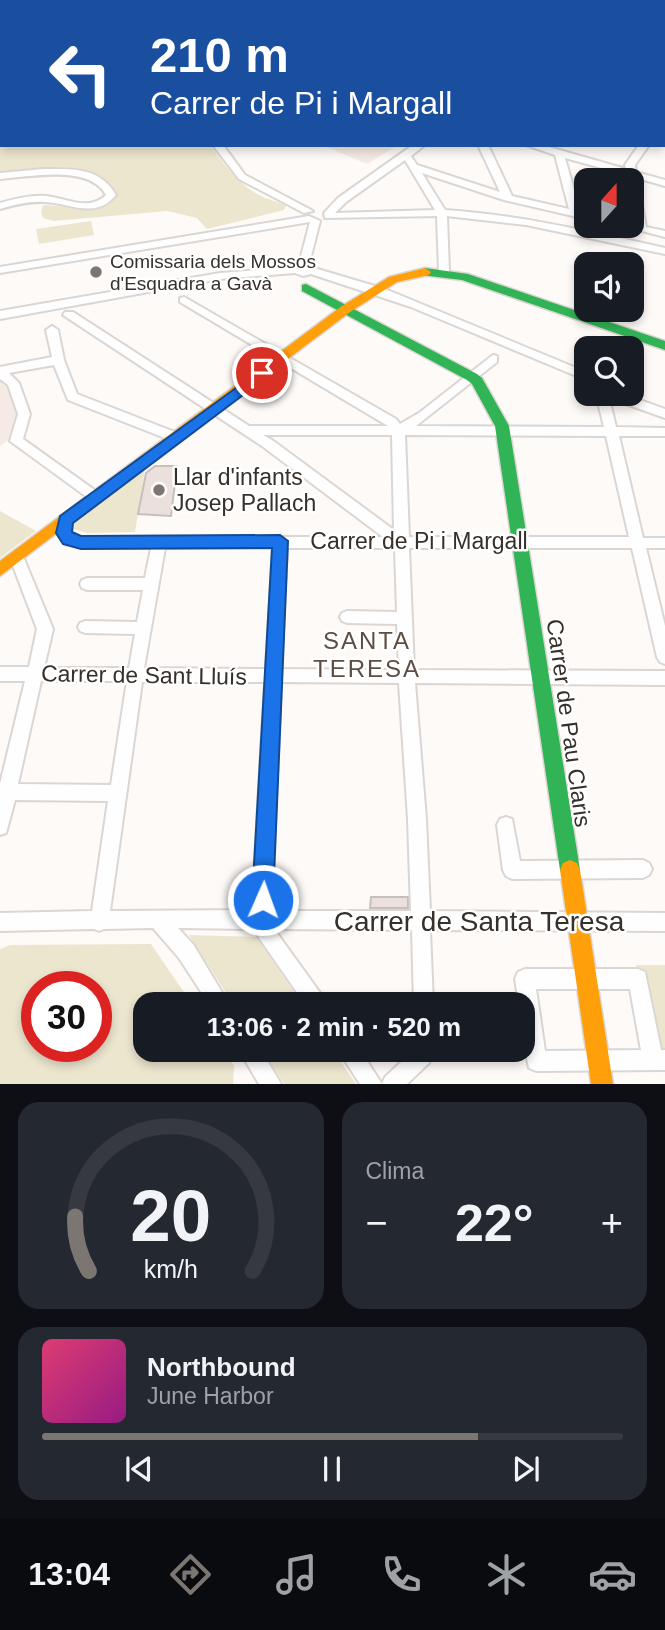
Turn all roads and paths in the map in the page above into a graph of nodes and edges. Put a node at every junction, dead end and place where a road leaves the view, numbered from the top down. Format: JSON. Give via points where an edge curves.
{"nodes":[{"id":1,"x":220,"y":147,"type":"edge"},
{"id":2,"x":417,"y":147,"type":"edge"},
{"id":3,"x":484,"y":147,"type":"edge"},
{"id":4,"x":644,"y":147,"type":"edge"},
{"id":5,"x":560,"y":149,"type":"edge"},
{"id":6,"x":406,"y":155,"type":"junction"},
{"id":7,"x":413,"y":167,"type":"junction"},
{"id":8,"x":625,"y":168,"type":"edge"},
{"id":9,"x":633,"y":168,"type":"edge"},
{"id":10,"x":644,"y":171,"type":"edge"},
{"id":11,"x":665,"y":174,"type":"edge"},
{"id":12,"x":644,"y":175,"type":"edge"},
{"id":13,"x":0,"y":177,"type":"edge"},
{"id":14,"x":665,"y":184,"type":"edge"},
{"id":15,"x":574,"y":193,"type":"edge"},
{"id":16,"x":508,"y":198,"type":"junction"},
{"id":17,"x":0,"y":206,"type":"edge"},
{"id":18,"x":326,"y":212,"type":"junction"},
{"id":19,"x":442,"y":213,"type":"junction"},
{"id":20,"x":574,"y":213,"type":"edge"},
{"id":21,"x":311,"y":217,"type":"junction"},
{"id":22,"x":644,"y":229,"type":"edge"},
{"id":23,"x":665,"y":234,"type":"edge"},
{"id":24,"x":665,"y":251,"type":"edge"},
{"id":25,"x":303,"y":268,"type":"junction"},
{"id":26,"x":0,"y":270,"type":"edge"},
{"id":27,"x":444,"y":272,"type":"junction"},
{"id":28,"x":306,"y":288,"type":"dead end"},
{"id":29,"x":370,"y":289,"type":"junction"},
{"id":30,"x":184,"y":300,"type":"dead end"},
{"id":31,"x":346,"y":309,"type":"junction"},
{"id":32,"x":69,"y":315,"type":"dead end"},
{"id":33,"x":0,"y":316,"type":"edge"},
{"id":34,"x":52,"y":330,"type":"dead end"},
{"id":35,"x":665,"y":346,"type":"edge"},
{"id":36,"x":283,"y":358,"type":"junction"},
{"id":37,"x":493,"y":359,"type":"dead end"},
{"id":38,"x":58,"y":360,"type":"junction"},
{"id":39,"x":574,"y":371,"type":"edge"},
{"id":40,"x":0,"y":372,"type":"edge"},
{"id":41,"x":472,"y":377,"type":"junction"},
{"id":42,"x":574,"y":380,"type":"edge"},
{"id":43,"x":644,"y":397,"type":"edge"},
{"id":44,"x":665,"y":405,"type":"edge"},
{"id":45,"x":605,"y":406,"type":"edge"},
{"id":46,"x":643,"y":406,"type":"edge"},
{"id":47,"x":214,"y":409,"type":"junction"},
{"id":48,"x":665,"y":414,"type":"edge"},
{"id":49,"x":247,"y":430,"type":"junction"},
{"id":50,"x":398,"y":432,"type":"junction"},
{"id":51,"x":504,"y":432,"type":"junction"},
{"id":52,"x":665,"y":432,"type":"edge"},
{"id":53,"x":611,"y":433,"type":"junction"},
{"id":54,"x":176,"y":437,"type":"junction"},
{"id":55,"x":95,"y":498,"type":"junction"},
{"id":56,"x":65,"y":520,"type":"junction"},
{"id":57,"x":159,"y":541,"type":"junction"},
{"id":58,"x":280,"y":541,"type":"junction"},
{"id":59,"x":520,"y":541,"type":"junction"},
{"id":60,"x":401,"y":542,"type":"junction"},
{"id":61,"x":638,"y":543,"type":"junction"},
{"id":62,"x":665,"y":543,"type":"edge"},
{"id":63,"x":17,"y":558,"type":"junction"},
{"id":64,"x":0,"y":570,"type":"edge"},
{"id":65,"x":87,"y":584,"type":"dead end"},
{"id":66,"x":152,"y":584,"type":"junction"},
{"id":67,"x":347,"y":617,"type":"dead end"},
{"id":68,"x":404,"y":618,"type":"junction"},
{"id":69,"x":85,"y":627,"type":"dead end"},
{"id":70,"x":144,"y":628,"type":"junction"},
{"id":71,"x":665,"y":657,"type":"edge"},
{"id":72,"x":0,"y":674,"type":"edge"},
{"id":73,"x":36,"y":674,"type":"junction"},
{"id":74,"x":136,"y":675,"type":"junction"},
{"id":75,"x":272,"y":676,"type":"junction"},
{"id":76,"x":407,"y":676,"type":"junction"},
{"id":77,"x":539,"y":677,"type":"junction"},
{"id":78,"x":665,"y":678,"type":"edge"},
{"id":79,"x":4,"y":792,"type":"edge"},
{"id":80,"x":118,"y":793,"type":"junction"},
{"id":81,"x":506,"y":825,"type":"dead end"},
{"id":82,"x":0,"y":827,"type":"edge"},
{"id":83,"x":568,"y":869,"type":"junction"},
{"id":84,"x":643,"y":869,"type":"dead end"},
{"id":85,"x":261,"y":919,"type":"junction"},
{"id":86,"x":158,"y":920,"type":"junction"},
{"id":87,"x":420,"y":921,"type":"junction"},
{"id":88,"x":0,"y":922,"type":"edge"},
{"id":89,"x":99,"y":922,"type":"junction"},
{"id":90,"x":576,"y":922,"type":"junction"},
{"id":91,"x":665,"y":922,"type":"edge"},
{"id":92,"x":585,"y":979,"type":"junction"},
{"id":93,"x":212,"y":992,"type":"edge"},
{"id":94,"x":307,"y":992,"type":"edge"},
{"id":95,"x":423,"y":992,"type":"edge"},
{"id":96,"x":659,"y":1060,"type":"edge"},
{"id":97,"x":599,"y":1061,"type":"junction"},
{"id":98,"x":257,"y":1062,"type":"edge"},
{"id":99,"x":356,"y":1062,"type":"edge"},
{"id":100,"x":416,"y":1062,"type":"edge"},
{"id":101,"x":271,"y":1084,"type":"edge"},
{"id":102,"x":372,"y":1084,"type":"edge"},
{"id":103,"x":392,"y":1084,"type":"edge"},
{"id":104,"x":602,"y":1084,"type":"edge"}],
"edges":[{"from":1,"to":21,"type":"street","via":[[243,177]]},
{"from":2,"to":6,"type":"street"},
{"from":3,"to":16,"type":"street"},
{"from":4,"to":9,"type":"street"},
{"from":5,"to":8,"type":"street"},
{"from":5,"to":15,"type":"street"},
{"from":6,"to":7,"type":"street"},
{"from":6,"to":18,"type":"street"},
{"from":7,"to":16,"type":"street"},
{"from":7,"to":19,"type":"street"},
{"from":10,"to":11,"type":"street"},
{"from":12,"to":14,"type":"street"},
{"from":13,"to":17,"type":"street","via":[[63,172],[103,183],[111,195],[93,207],[43,199]]},
{"from":16,"to":20,"type":"street"},
{"from":18,"to":19,"type":"street"},
{"from":18,"to":21,"type":"street","via":[[326,219]]},
{"from":19,"to":24,"type":"street","via":[[534,223]]},
{"from":19,"to":27,"type":"street"},
{"from":21,"to":25,"type":"street"},
{"from":21,"to":26,"type":"street"},
{"from":22,"to":23,"type":"street"},
{"from":25,"to":29,"type":"street"},
{"from":25,"to":33,"type":"street","via":[[220,276]]},
{"from":27,"to":29,"type":"street","via":[[404,273]]},
{"from":27,"to":35,"type":"street","via":[[509,290]]},
{"from":28,"to":31,"type":"street"},
{"from":29,"to":31,"type":"street"},
{"from":29,"to":39,"type":"street"},
{"from":29,"to":42,"type":"street","via":[[501,352]]},
{"from":30,"to":36,"type":"street"},
{"from":31,"to":36,"type":"street"},
{"from":31,"to":41,"type":"street"},
{"from":32,"to":47,"type":"street"},
{"from":34,"to":38,"type":"street"},
{"from":36,"to":47,"type":"street"},
{"from":36,"to":50,"type":"street","via":[[392,422]]},
{"from":37,"to":41,"type":"street"},
{"from":38,"to":40,"type":"street"},
{"from":38,"to":54,"type":"street","via":[[72,397]]},
{"from":40,"to":55,"type":"street","via":[[13,383],[24,414],[16,441]]},
{"from":41,"to":50,"type":"street"},
{"from":41,"to":51,"type":"street","name":"Carrer de Pau Claris"},
{"from":43,"to":44,"type":"street"},
{"from":45,"to":53,"type":"street"},
{"from":46,"to":48,"type":"street"},
{"from":47,"to":49,"type":"street"},
{"from":47,"to":54,"type":"street"},
{"from":49,"to":50,"type":"street"},
{"from":49,"to":60,"type":"street"},
{"from":50,"to":51,"type":"street"},
{"from":50,"to":60,"type":"street"},
{"from":51,"to":53,"type":"street"},
{"from":51,"to":59,"type":"street","name":"Carrer de Pau Claris"},
{"from":52,"to":53,"type":"street"},
{"from":53,"to":61,"type":"street"},
{"from":54,"to":55,"type":"street"},
{"from":55,"to":56,"type":"street"},
{"from":56,"to":57,"type":"street","name":"Carrer de Pi i Margall","via":[[64,533],[69,540]]},
{"from":56,"to":63,"type":"street"},
{"from":57,"to":58,"type":"street","name":"Carrer de Pi i Margall"},
{"from":57,"to":66,"type":"street"},
{"from":58,"to":60,"type":"street","name":"Carrer de Pi i Margall"},
{"from":58,"to":75,"type":"street"},
{"from":59,"to":60,"type":"street","name":"Carrer de Pi i Margall"},
{"from":59,"to":61,"type":"street","name":"Carrer de Pi i Margall"},
{"from":59,"to":77,"type":"street","name":"Carrer de Pau Claris"},
{"from":60,"to":68,"type":"street"},
{"from":61,"to":62,"type":"street","name":"Carrer de Pi i Margall"},
{"from":61,"to":71,"type":"street"},
{"from":63,"to":64,"type":"street"},
{"from":63,"to":73,"type":"street","via":[[45,629]]},
{"from":65,"to":66,"type":"street"},
{"from":66,"to":70,"type":"street"},
{"from":67,"to":68,"type":"street"},
{"from":68,"to":76,"type":"street"},
{"from":69,"to":70,"type":"street"},
{"from":70,"to":74,"type":"street"},
{"from":72,"to":73,"type":"street","name":"Carrer de Sant Lluís"},
{"from":73,"to":74,"type":"street","name":"Carrer de Sant Lluís"},
{"from":73,"to":79,"type":"street"},
{"from":74,"to":75,"type":"street","name":"Carrer de Sant Lluís"},
{"from":74,"to":80,"type":"street"},
{"from":75,"to":76,"type":"street","name":"Carrer de Sant Lluís"},
{"from":75,"to":85,"type":"street"},
{"from":76,"to":77,"type":"street","name":"Carrer de Sant Lluís"},
{"from":76,"to":87,"type":"street"},
{"from":77,"to":78,"type":"street","name":"Carrer de Sant Lluís"},
{"from":77,"to":83,"type":"street","name":"Carrer de Pau Claris"},
{"from":79,"to":80,"type":"street"},
{"from":79,"to":82,"type":"street"},
{"from":80,"to":89,"type":"street"},
{"from":81,"to":83,"type":"street","via":[[512,870]]},
{"from":83,"to":84,"type":"street"},
{"from":83,"to":90,"type":"street","name":"Carrer de Pau Claris"},
{"from":85,"to":86,"type":"street","name":"Carrer de Santa Teresa"},
{"from":85,"to":87,"type":"street","name":"Carrer de Santa Teresa"},
{"from":85,"to":94,"type":"street","via":[[262,928]]},
{"from":86,"to":89,"type":"street","name":"Carrer de Santa Teresa"},
{"from":86,"to":93,"type":"street","via":[[186,951]]},
{"from":87,"to":90,"type":"street","name":"Carrer de Santa Teresa"},
{"from":87,"to":95,"type":"street"},
{"from":88,"to":89,"type":"street","name":"Carrer de Santa Teresa"},
{"from":90,"to":91,"type":"street","name":"Carrer de Santa Teresa"},
{"from":90,"to":92,"type":"street","name":"Carrer de Pau Claris"},
{"from":92,"to":96,"type":"street","via":[[638,979]]},
{"from":92,"to":97,"type":"street","name":"Carrer de Pau Claris"},
{"from":92,"to":97,"type":"street","via":[[525,979],[536,1061]]},
{"from":96,"to":97,"type":"street"},
{"from":97,"to":104,"type":"street","name":"Carrer de Pau Claris"},
{"from":98,"to":101,"type":"street"},
{"from":99,"to":102,"type":"street"},
{"from":100,"to":103,"type":"street"}]}
